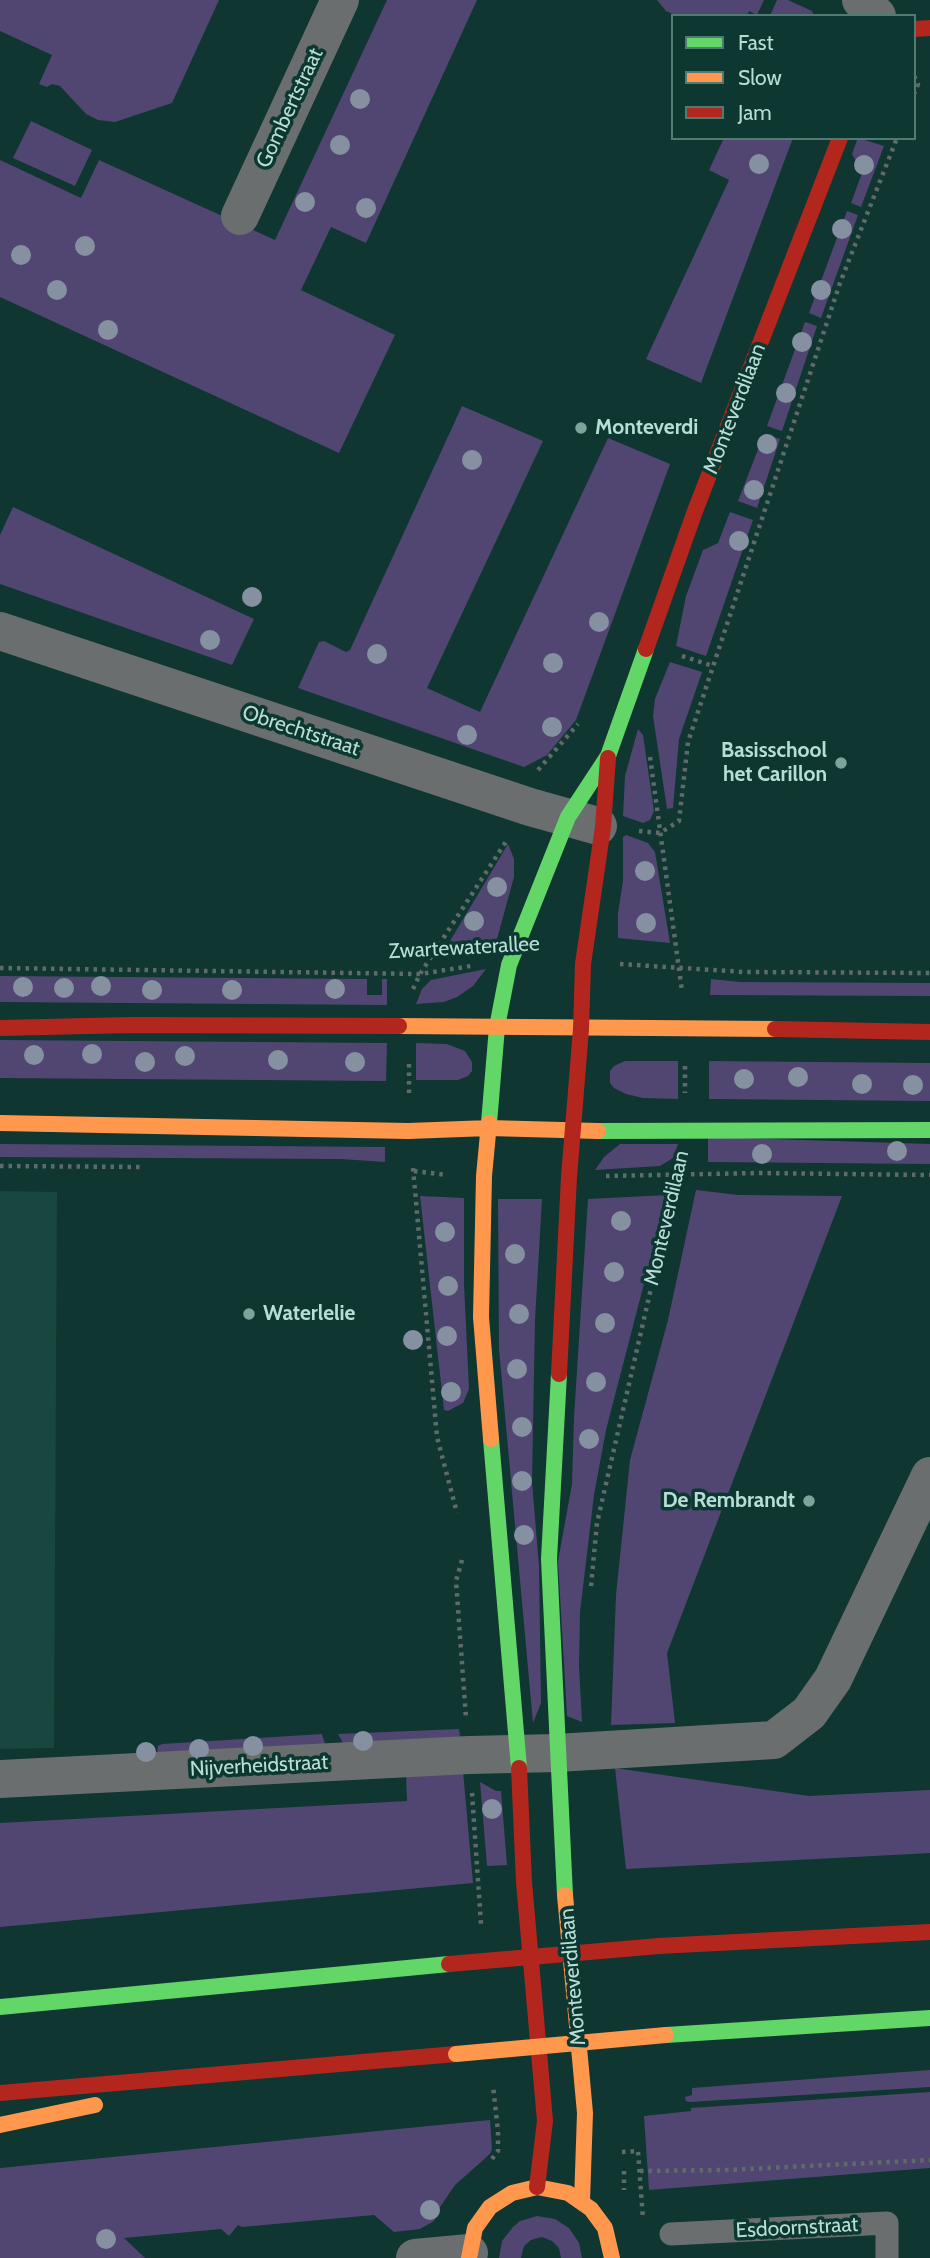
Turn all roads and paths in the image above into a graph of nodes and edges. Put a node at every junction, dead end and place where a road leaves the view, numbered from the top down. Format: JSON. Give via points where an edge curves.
{"nodes":[{"id":1,"x":340,"y":0,"type":"edge"},
{"id":2,"x":861,"y":0,"type":"edge"},
{"id":3,"x":875,"y":14,"type":"edge"},
{"id":4,"x":839,"y":140,"type":"edge"},
{"id":5,"x":896,"y":140,"type":"edge"},
{"id":6,"x":240,"y":216,"type":"dead end"},
{"id":7,"x":0,"y":631,"type":"edge"},
{"id":8,"x":650,"y":754,"type":"dead end"},
{"id":9,"x":608,"y":756,"type":"junction"},
{"id":10,"x":586,"y":822,"type":"junction"},
{"id":11,"x":660,"y":833,"type":"junction"},
{"id":12,"x":583,"y":964,"type":"junction"},
{"id":13,"x":509,"y":965,"type":"junction"},
{"id":14,"x":0,"y":968,"type":"edge"},
{"id":15,"x":680,"y":969,"type":"junction"},
{"id":16,"x":930,"y":974,"type":"edge"},
{"id":17,"x":497,"y":1027,"type":"junction"},
{"id":18,"x":0,"y":1028,"type":"edge"},
{"id":19,"x":581,"y":1028,"type":"junction"},
{"id":20,"x":685,"y":1028,"type":"junction"},
{"id":21,"x":930,"y":1032,"type":"edge"},
{"id":22,"x":0,"y":1123,"type":"edge"},
{"id":23,"x":489,"y":1128,"type":"junction"},
{"id":24,"x":574,"y":1130,"type":"junction"},
{"id":25,"x":930,"y":1130,"type":"edge"},
{"id":26,"x":685,"y":1131,"type":"junction"},
{"id":27,"x":930,"y":1476,"type":"edge"},
{"id":28,"x":463,"y":1557,"type":"dead end"},
{"id":29,"x":591,"y":1588,"type":"dead end"},
{"id":30,"x":518,"y":1753,"type":"junction"},
{"id":31,"x":556,"y":1753,"type":"junction"},
{"id":32,"x":470,"y":1755,"type":"junction"},
{"id":33,"x":0,"y":1779,"type":"edge"},
{"id":34,"x":481,"y":1929,"type":"dead end"},
{"id":35,"x":930,"y":1931,"type":"edge"},
{"id":36,"x":0,"y":1994,"type":"edge"},
{"id":37,"x":103,"y":1998,"type":"junction"},
{"id":38,"x":0,"y":2007,"type":"edge"},
{"id":39,"x":930,"y":2018,"type":"edge"},
{"id":40,"x":230,"y":2074,"type":"junction"},
{"id":41,"x":493,"y":2084,"type":"dead end"},
{"id":42,"x":0,"y":2093,"type":"edge"},
{"id":43,"x":0,"y":2124,"type":"edge"},
{"id":44,"x":622,"y":2152,"type":"dead end"},
{"id":45,"x":930,"y":2160,"type":"edge"},
{"id":46,"x":490,"y":2163,"type":"dead end"},
{"id":47,"x":640,"y":2171,"type":"junction"},
{"id":48,"x":537,"y":2187,"type":"junction"},
{"id":49,"x":582,"y":2200,"type":"junction"},
{"id":50,"x":644,"y":2231,"type":"dead end"},
{"id":51,"x":671,"y":2234,"type":"dead end"},
{"id":52,"x":469,"y":2256,"type":"edge"},
{"id":53,"x":415,"y":2258,"type":"edge"},
{"id":54,"x":612,"y":2258,"type":"edge"},
{"id":55,"x":887,"y":2258,"type":"edge"}],
"edges":[{"from":1,"to":6,"type":"street","name":"Gombertstraat"},
{"from":2,"to":3,"type":"street"},
{"from":4,"to":9,"type":"main road","name":"Monteverdilaan","via":[[695,511]]},
{"from":5,"to":11,"type":"path","via":[[840,283],[688,742],[679,821]]},
{"from":7,"to":10,"type":"street","name":"Obrechtstraat"},
{"from":8,"to":11,"type":"path","name":"Monteverdilaan"},
{"from":9,"to":10,"type":"main road","name":"Monteverdilaan"},
{"from":9,"to":10,"type":"main road","name":"Monteverdilaan"},
{"from":10,"to":12,"type":"main road","name":"Monteverdilaan"},
{"from":10,"to":13,"type":"main road","name":"Monteverdilaan"},
{"from":11,"to":15,"type":"path","name":"Monteverdilaan"},
{"from":12,"to":15,"type":"path"},
{"from":12,"to":19,"type":"main road","name":"Monteverdilaan"},
{"from":13,"to":14,"type":"path","name":"Zwartewaterallee","via":[[461,966],[420,974]]},
{"from":13,"to":17,"type":"main road","name":"Monteverdilaan"},
{"from":15,"to":16,"type":"path"},
{"from":15,"to":20,"type":"path","name":"Monteverdilaan"},
{"from":17,"to":18,"type":"main road"},
{"from":17,"to":19,"type":"main road"},
{"from":17,"to":23,"type":"main road","name":"Monteverdilaan"},
{"from":19,"to":20,"type":"main road"},
{"from":19,"to":24,"type":"main road","name":"Monteverdilaan"},
{"from":20,"to":21,"type":"main road"},
{"from":20,"to":26,"type":"path","name":"Monteverdilaan"},
{"from":22,"to":23,"type":"main road","via":[[408,1131]]},
{"from":23,"to":24,"type":"main road"},
{"from":23,"to":30,"type":"main road","name":"Monteverdilaan","via":[[481,1317]]},
{"from":24,"to":26,"type":"main road"},
{"from":24,"to":31,"type":"main road","name":"Monteverdilaan","via":[[549,1559]]},
{"from":25,"to":26,"type":"main road"},
{"from":26,"to":29,"type":"path","name":"Monteverdilaan","via":[[597,1523]]},
{"from":27,"to":31,"type":"street","via":[[833,1679],[809,1713],[774,1740]]},
{"from":28,"to":32,"type":"path","via":[[456,1581]]},
{"from":30,"to":31,"type":"street"},
{"from":30,"to":32,"type":"street","name":"Nijverheidstraat"},
{"from":30,"to":48,"type":"main road","name":"Monteverdilaan","via":[[545,2121]]},
{"from":31,"to":49,"type":"main road","name":"Monteverdilaan","via":[[585,2113]]},
{"from":32,"to":33,"type":"street","name":"Nijverheidstraat"},
{"from":32,"to":34,"type":"path"},
{"from":35,"to":37,"type":"main road","bridge":true,"via":[[659,1946]]},
{"from":36,"to":37,"type":"main road"},
{"from":37,"to":38,"type":"main road"},
{"from":39,"to":40,"type":"main road","bridge":true,"via":[[666,2035]]},
{"from":40,"to":42,"type":"main road"},
{"from":40,"to":43,"type":"main road"},
{"from":41,"to":46,"type":"path","via":[[498,2151]]},
{"from":44,"to":47,"type":"path","via":[[638,2151]]},
{"from":45,"to":47,"type":"path"},
{"from":47,"to":50,"type":"path"},
{"from":48,"to":49,"type":"main road"},
{"from":48,"to":52,"type":"main road","via":[[512,2193],[491,2207],[475,2228]]},
{"from":49,"to":54,"type":"main road","via":[[605,2228]]},
{"from":51,"to":55,"type":"lane","name":"Esdoornstraat","via":[[887,2223]]},
{"from":52,"to":53,"type":"street"}]}
